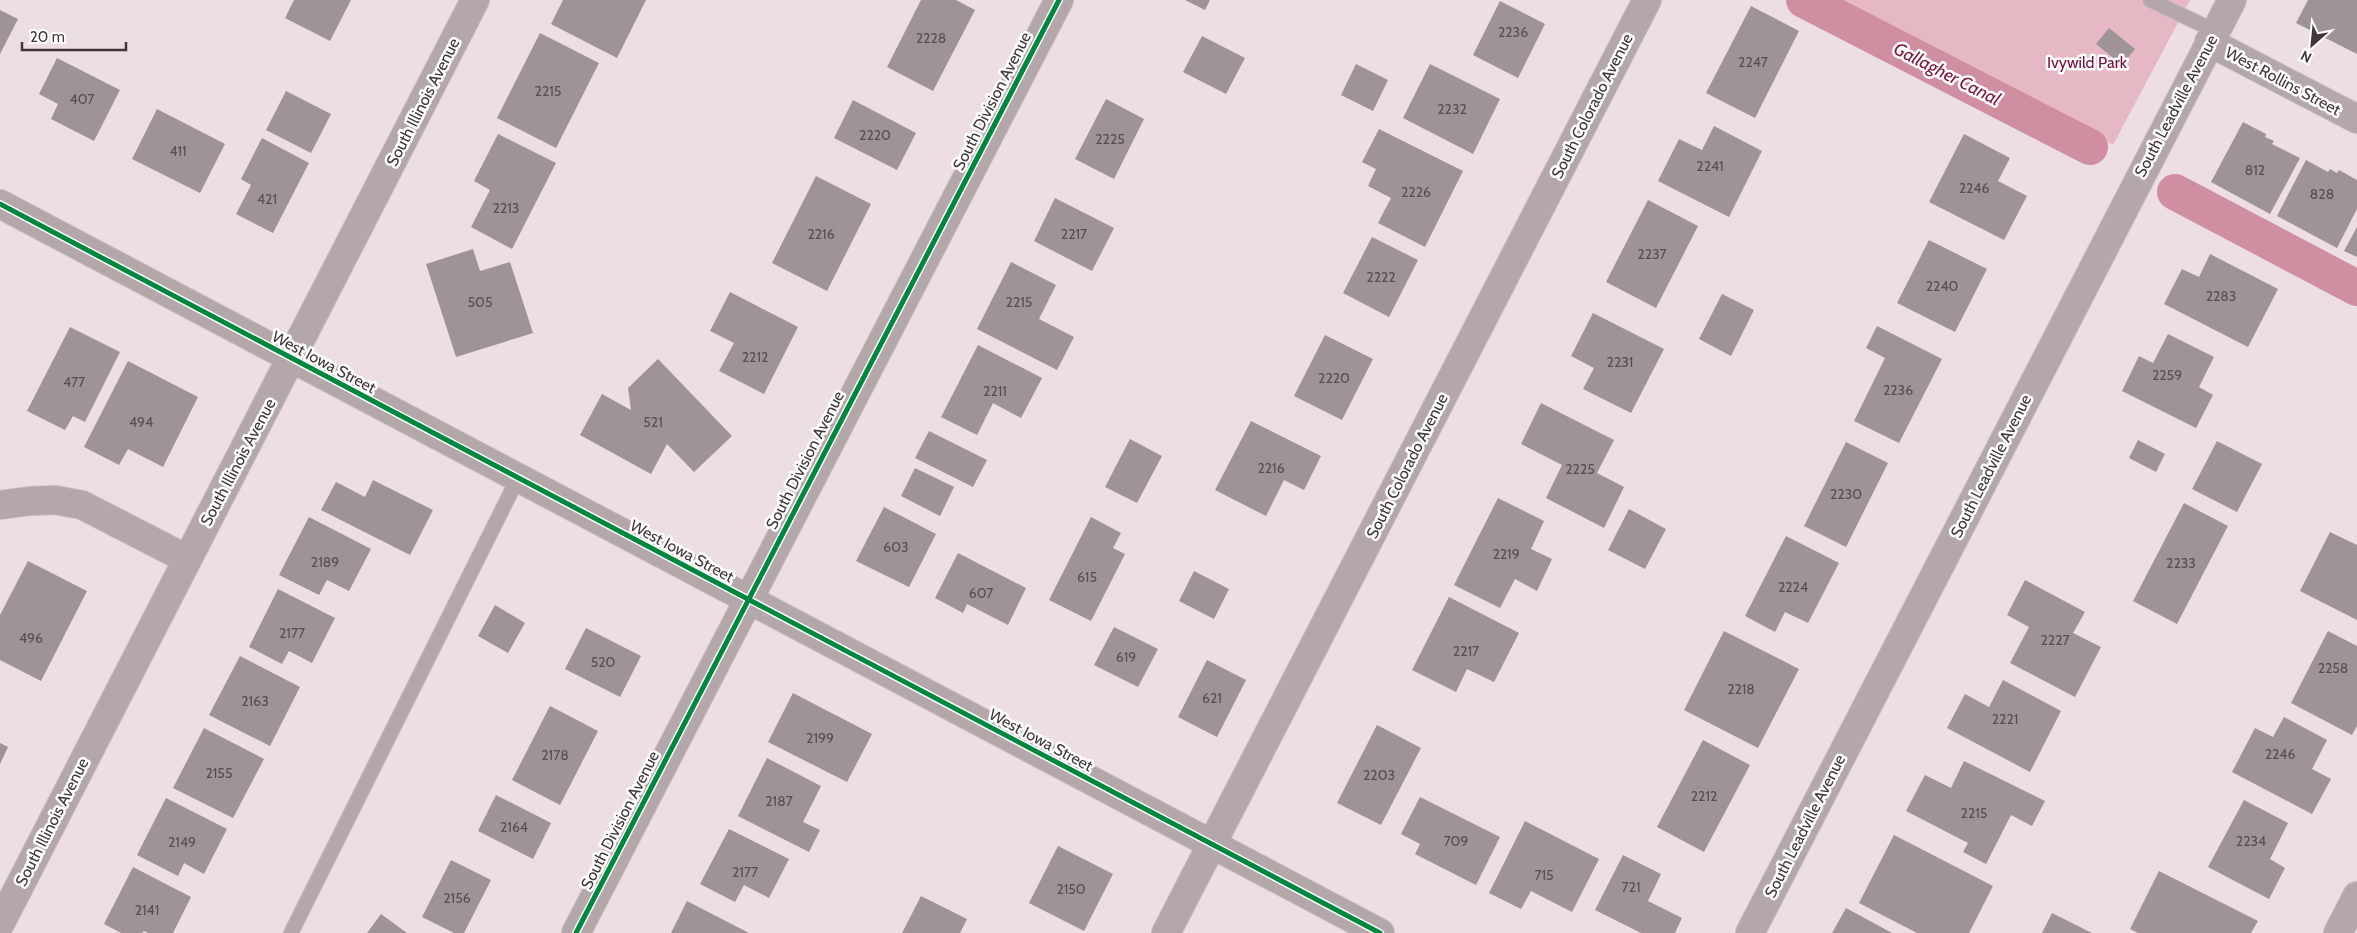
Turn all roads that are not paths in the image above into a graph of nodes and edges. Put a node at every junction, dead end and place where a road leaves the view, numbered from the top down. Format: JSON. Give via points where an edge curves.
{"nodes":[{"id":1,"x":475,"y":0,"type":"edge"},
{"id":2,"x":1059,"y":0,"type":"edge"},
{"id":3,"x":1647,"y":0,"type":"edge"},
{"id":4,"x":2150,"y":0,"type":"edge"},
{"id":5,"x":2232,"y":0,"type":"edge"},
{"id":6,"x":2212,"y":37,"type":"junction"},
{"id":7,"x":2357,"y":119,"type":"edge"},
{"id":8,"x":0,"y":204,"type":"edge"},
{"id":9,"x":292,"y":359,"type":"junction"},
{"id":10,"x":518,"y":478,"type":"junction"},
{"id":11,"x":0,"y":505,"type":"edge"},
{"id":12,"x":187,"y":559,"type":"junction"},
{"id":13,"x":748,"y":600,"type":"junction"},
{"id":14,"x":1212,"y":844,"type":"junction"},
{"id":15,"x":2357,"y":896,"type":"edge"},
{"id":16,"x":0,"y":924,"type":"edge"},
{"id":17,"x":291,"y":933,"type":"edge"},
{"id":18,"x":576,"y":933,"type":"edge"},
{"id":19,"x":1166,"y":933,"type":"edge"},
{"id":20,"x":1380,"y":933,"type":"edge"},
{"id":21,"x":1750,"y":933,"type":"edge"},
{"id":22,"x":2338,"y":933,"type":"edge"}],
"edges":[{"from":1,"to":9,"type":"street","name":"South Illinois Avenue"},
{"from":2,"to":13,"type":"street","name":"South Division Avenue"},
{"from":3,"to":14,"type":"street","name":"South Colorado Avenue"},
{"from":4,"to":6,"type":"lane"},
{"from":5,"to":6,"type":"street","name":"South Leadville Avenue"},
{"from":6,"to":7,"type":"street","name":"West Rollins Street"},
{"from":6,"to":21,"type":"street","name":"South Leadville Avenue"},
{"from":8,"to":9,"type":"street","name":"West Iowa Street"},
{"from":9,"to":10,"type":"street","name":"West Iowa Street"},
{"from":9,"to":12,"type":"street","name":"South Illinois Avenue"},
{"from":10,"to":13,"type":"street","name":"West Iowa Street"},
{"from":10,"to":17,"type":"lane"},
{"from":11,"to":12,"type":"street","via":[[55,500],[82,505]]},
{"from":12,"to":16,"type":"street","name":"South Illinois Avenue"},
{"from":13,"to":14,"type":"street","name":"West Iowa Street"},
{"from":13,"to":18,"type":"street","name":"South Division Avenue"},
{"from":14,"to":19,"type":"street","name":"South Colorado Avenue"},
{"from":14,"to":20,"type":"street","name":"West Iowa Street"},
{"from":15,"to":22,"type":"street"}]}
